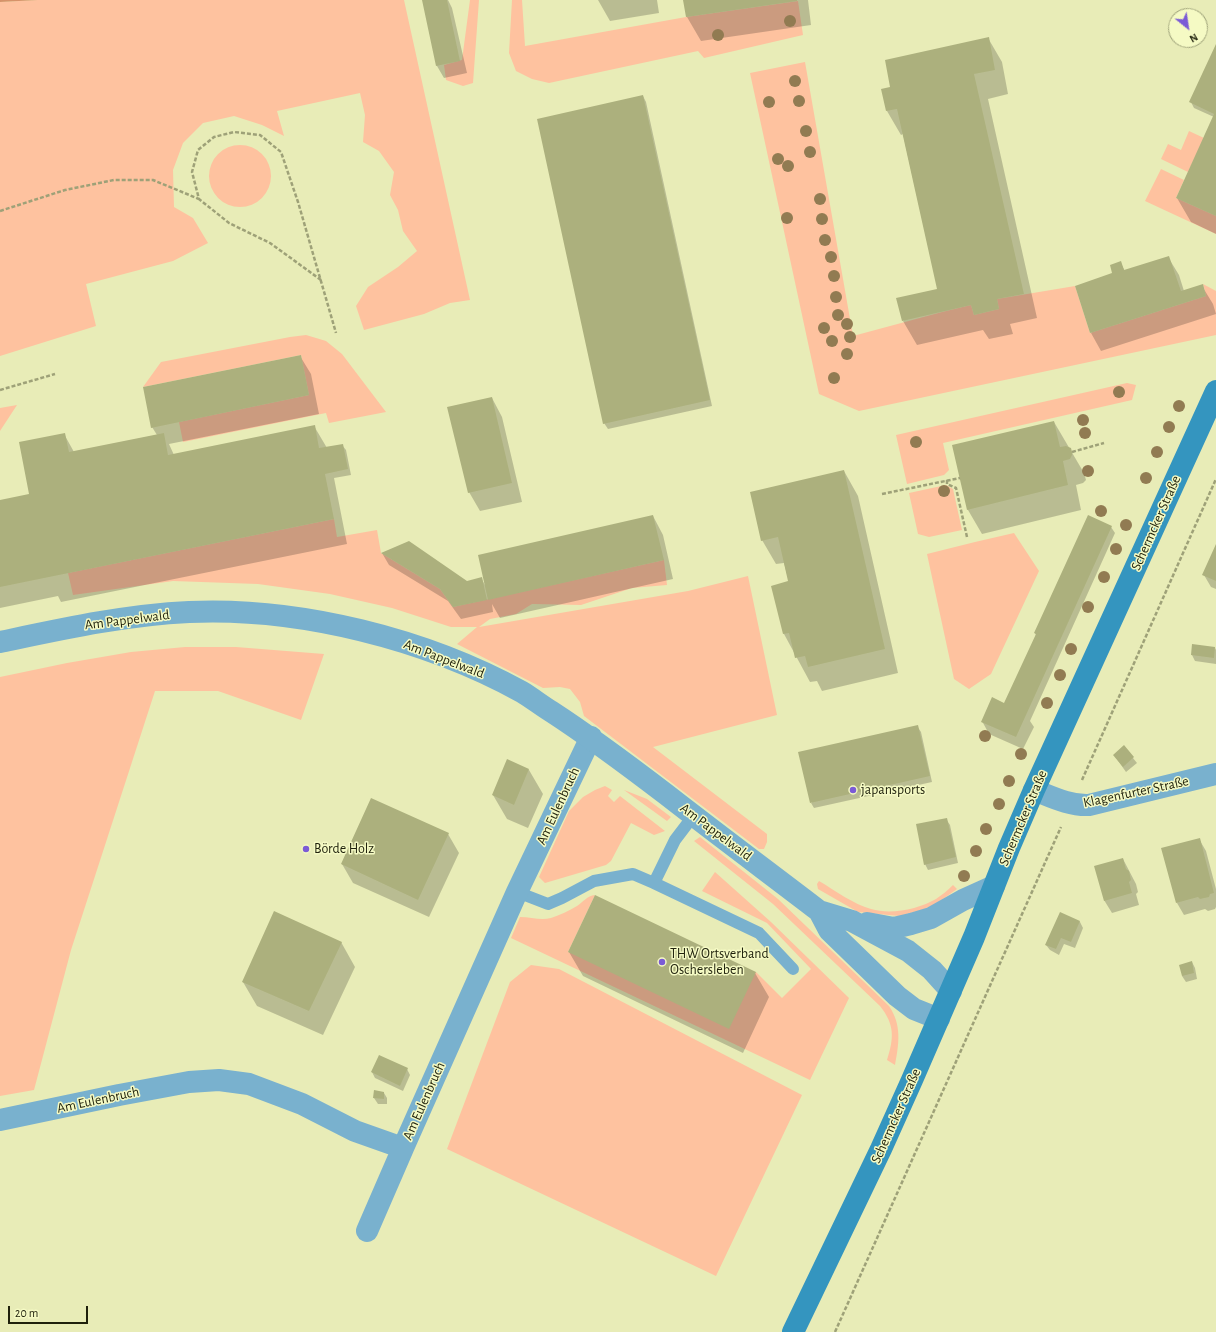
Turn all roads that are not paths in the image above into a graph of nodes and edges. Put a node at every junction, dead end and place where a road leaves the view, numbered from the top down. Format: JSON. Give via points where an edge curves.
{"nodes":[{"id":1,"x":1216,"y":391,"type":"edge"},
{"id":2,"x":0,"y":642,"type":"edge"},
{"id":3,"x":591,"y":737,"type":"junction"},
{"id":4,"x":1216,"y":774,"type":"edge"},
{"id":5,"x":1034,"y":790,"type":"junction"},
{"id":6,"x":694,"y":815,"type":"junction"},
{"id":7,"x":654,"y":883,"type":"junction"},
{"id":8,"x":994,"y":886,"type":"junction"},
{"id":9,"x":517,"y":892,"type":"junction"},
{"id":10,"x":819,"y":911,"type":"junction"},
{"id":11,"x":852,"y":921,"type":"junction"},
{"id":12,"x":793,"y":969,"type":"dead end"},
{"id":13,"x":951,"y":991,"type":"junction"},
{"id":14,"x":939,"y":1019,"type":"junction"},
{"id":15,"x":0,"y":1120,"type":"edge"},
{"id":16,"x":403,"y":1148,"type":"junction"},
{"id":17,"x":367,"y":1231,"type":"dead end"},
{"id":18,"x":793,"y":1332,"type":"edge"}],
"edges":[{"from":1,"to":5,"type":"main road","name":"Schermcker Straße"},
{"from":2,"to":3,"type":"street","name":"Am Pappelwald","via":[[78,626],[182,613],[286,617],[360,630],[434,652],[522,693]]},
{"from":3,"to":6,"type":"street","name":"Am Pappelwald"},
{"from":3,"to":9,"type":"street","name":"Am Eulenbruch"},
{"from":4,"to":5,"type":"street","name":"Klagenfurter Straße","via":[[1080,806]]},
{"from":5,"to":8,"type":"main road","name":"Schermcker Straße"},
{"from":6,"to":7,"type":"lane","via":[[675,840]]},
{"from":6,"to":10,"type":"street","name":"Am Pappelwald"},
{"from":7,"to":9,"type":"lane","via":[[633,874],[594,881],[548,904]]},
{"from":7,"to":12,"type":"lane","via":[[759,933]]},
{"from":8,"to":11,"type":"street","via":[[931,918],[911,924],[894,928]]},
{"from":8,"to":13,"type":"main road","name":"Schermcker Straße"},
{"from":9,"to":16,"type":"street","name":"Am Eulenbruch"},
{"from":10,"to":11,"type":"street","name":"Am Pappelwald"},
{"from":10,"to":14,"type":"street","name":"Am Pappelwald","via":[[828,930],[898,996],[914,1009]]},
{"from":11,"to":13,"type":"street","name":"Am Pappelwald","via":[[908,951],[932,970]]},
{"from":13,"to":14,"type":"main road","name":"Schermcker Straße"},
{"from":14,"to":18,"type":"main road","name":"Schermcker Straße","via":[[881,1149]]},
{"from":15,"to":16,"type":"street","name":"Am Eulenbruch","via":[[189,1082],[219,1080],[249,1084],[302,1104],[355,1131]]},
{"from":16,"to":17,"type":"street"}]}
